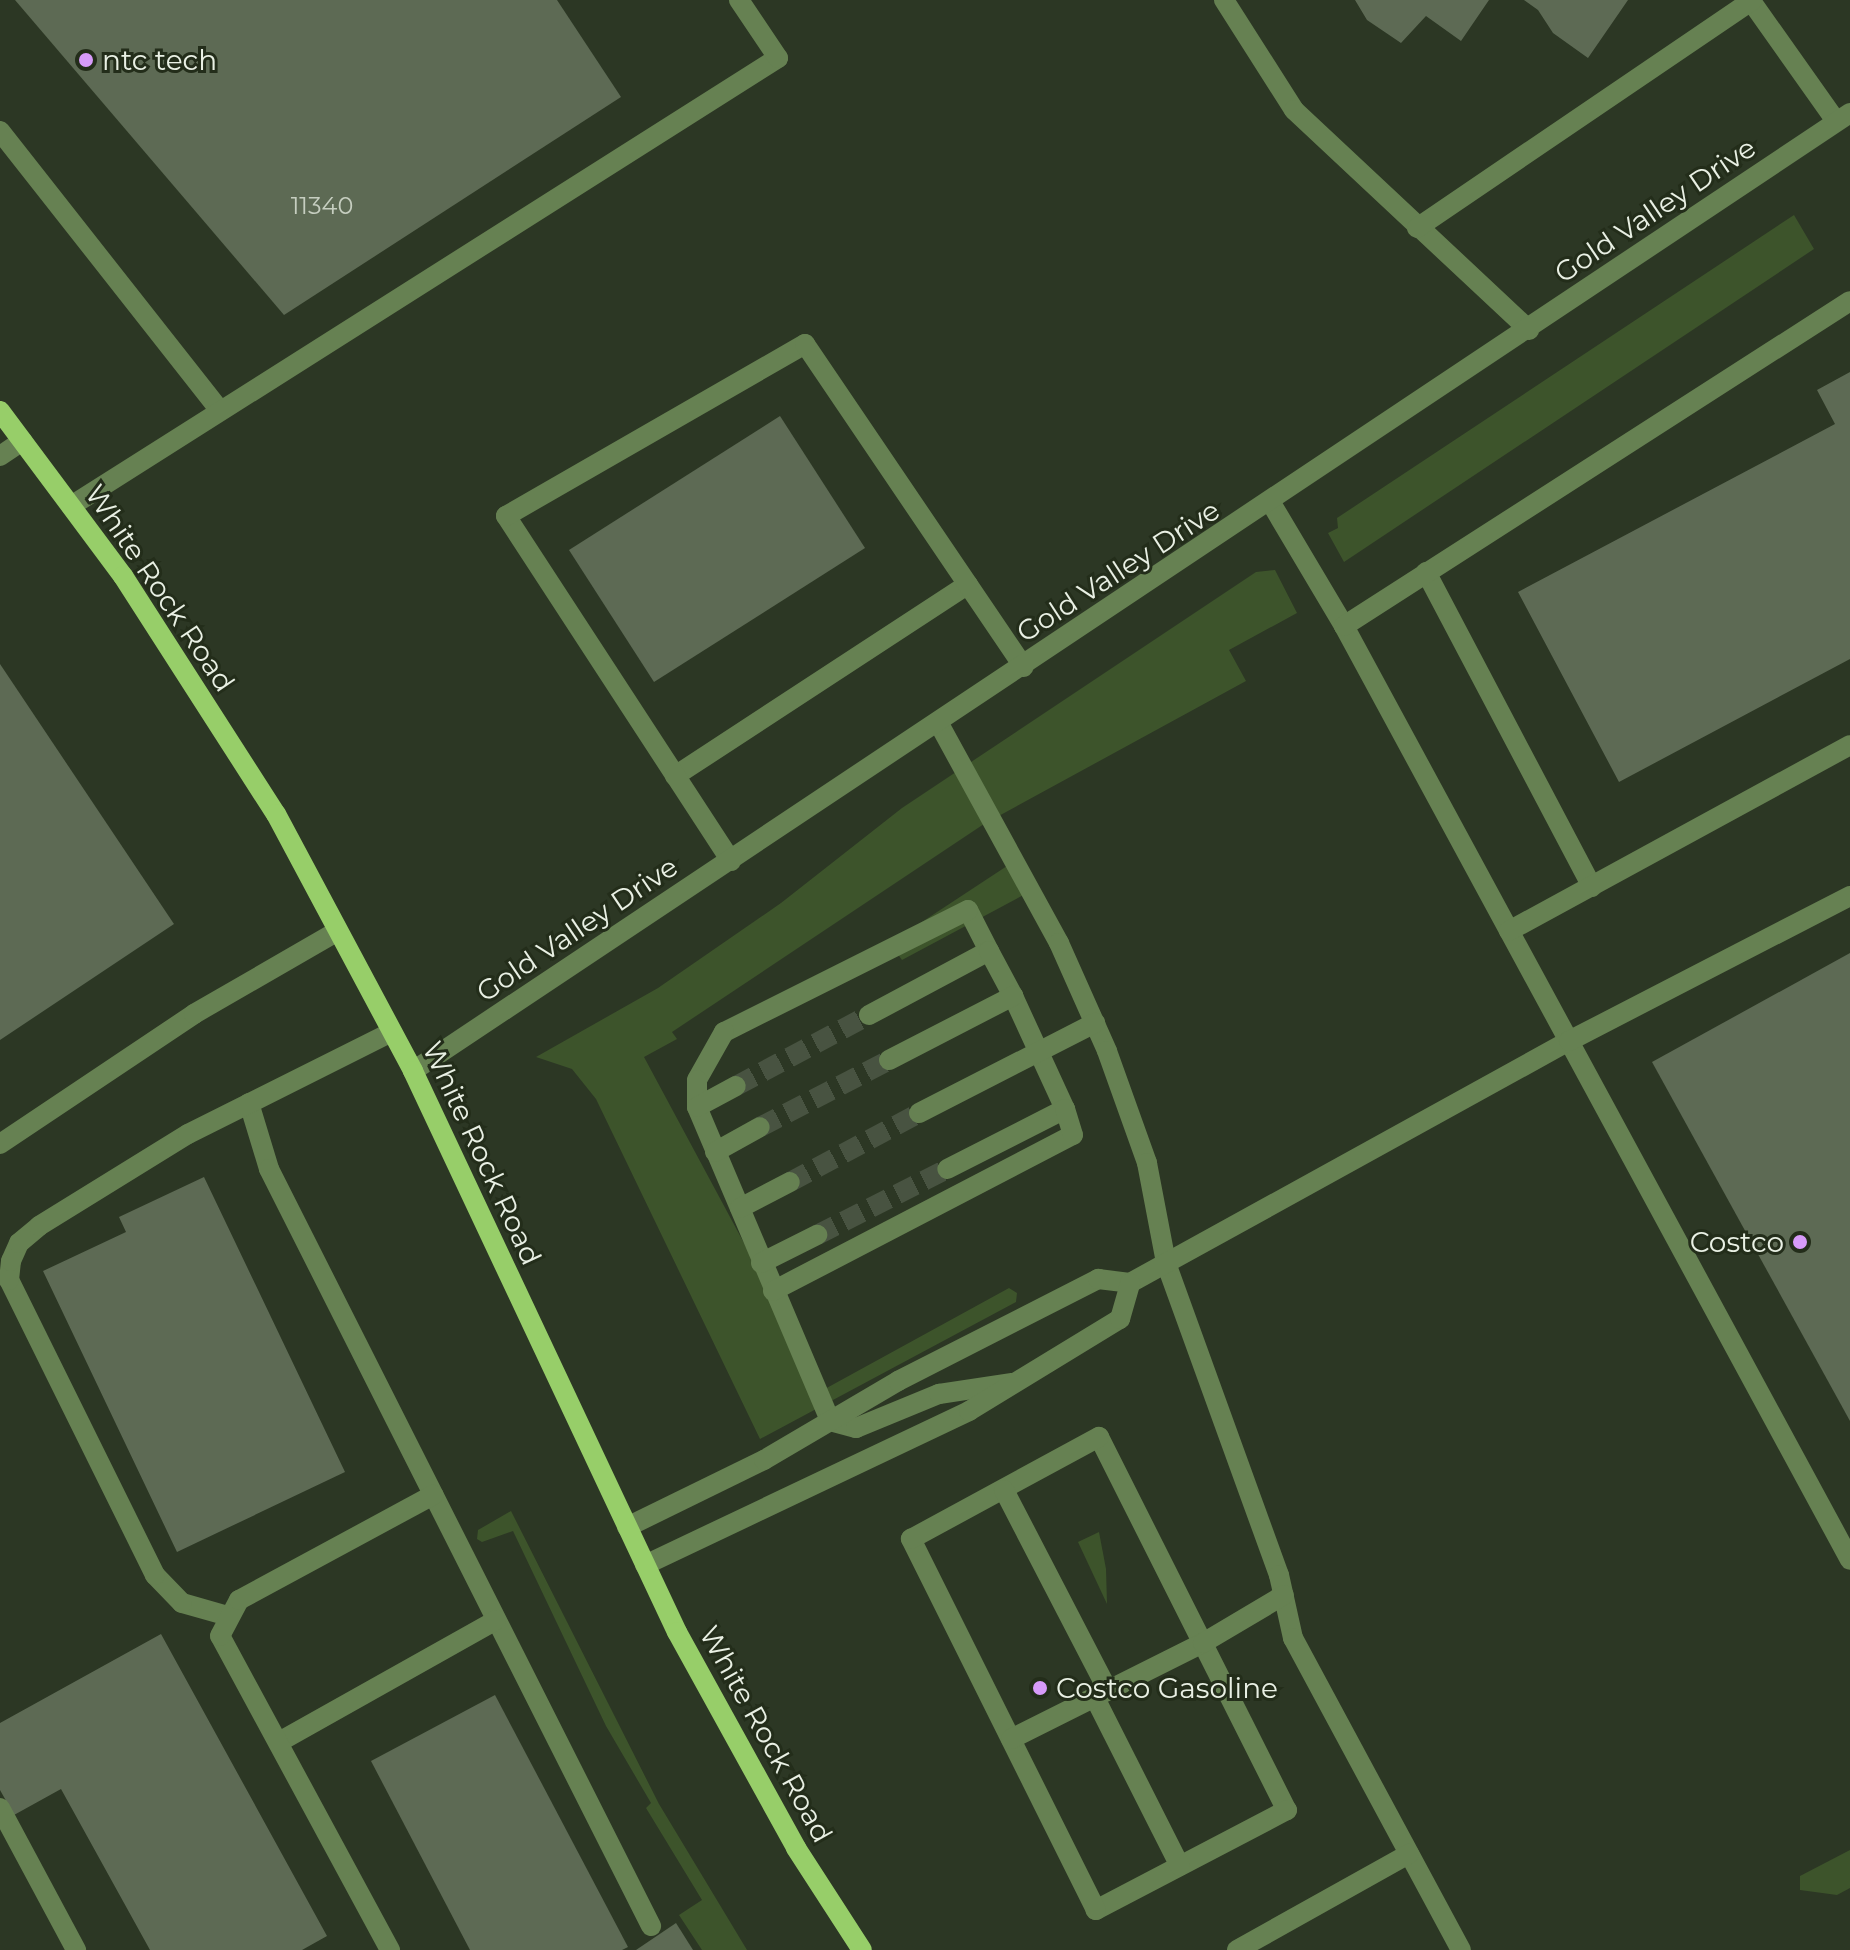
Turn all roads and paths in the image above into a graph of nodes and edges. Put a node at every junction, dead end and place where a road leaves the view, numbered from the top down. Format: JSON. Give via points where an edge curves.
{"nodes":[{"id":1,"x":739,"y":0,"type":"edge"},
{"id":2,"x":1224,"y":0,"type":"edge"},
{"id":3,"x":1751,"y":0,"type":"edge"},
{"id":4,"x":1843,"y":117,"type":"edge"},
{"id":5,"x":0,"y":131,"type":"edge"},
{"id":6,"x":1417,"y":228,"type":"junction"},
{"id":7,"x":1850,"y":301,"type":"edge"},
{"id":8,"x":1529,"y":330,"type":"junction"},
{"id":9,"x":0,"y":411,"type":"edge"},
{"id":10,"x":220,"y":411,"type":"junction"},
{"id":11,"x":22,"y":441,"type":"junction"},
{"id":12,"x":0,"y":456,"type":"edge"},
{"id":13,"x":1271,"y":503,"type":"junction"},
{"id":14,"x":71,"y":506,"type":"junction"},
{"id":15,"x":1426,"y":572,"type":"junction"},
{"id":16,"x":968,"y":584,"type":"junction"},
{"id":17,"x":1344,"y":626,"type":"junction"},
{"id":18,"x":1024,"y":667,"type":"junction"},
{"id":19,"x":938,"y":722,"type":"junction"},
{"id":20,"x":1850,"y":745,"type":"edge"},
{"id":21,"x":675,"y":776,"type":"junction"},
{"id":22,"x":731,"y":861,"type":"junction"},
{"id":23,"x":1592,"y":887,"type":"junction"},
{"id":24,"x":1850,"y":896,"type":"edge"},
{"id":25,"x":338,"y":931,"type":"junction"},
{"id":26,"x":1509,"y":931,"type":"junction"},
{"id":27,"x":989,"y":951,"type":"junction"},
{"id":28,"x":1013,"y":996,"type":"junction"},
{"id":29,"x":869,"y":1015,"type":"tunnel mouth"},
{"id":30,"x":1095,"y":1023,"type":"junction"},
{"id":31,"x":392,"y":1032,"type":"junction"},
{"id":32,"x":1569,"y":1041,"type":"junction"},
{"id":33,"x":1037,"y":1051,"type":"junction"},
{"id":34,"x":889,"y":1060,"type":"tunnel mouth"},
{"id":35,"x":413,"y":1071,"type":"junction"},
{"id":36,"x":736,"y":1086,"type":"tunnel mouth"},
{"id":37,"x":249,"y":1103,"type":"junction"},
{"id":38,"x":697,"y":1107,"type":"junction"},
{"id":39,"x":1065,"y":1109,"type":"junction"},
{"id":40,"x":919,"y":1113,"type":"tunnel mouth"},
{"id":41,"x":760,"y":1127,"type":"tunnel mouth"},
{"id":42,"x":0,"y":1144,"type":"edge"},
{"id":43,"x":715,"y":1152,"type":"junction"},
{"id":44,"x":947,"y":1169,"type":"tunnel mouth"},
{"id":45,"x":790,"y":1182,"type":"tunnel mouth"},
{"id":46,"x":740,"y":1208,"type":"junction"},
{"id":47,"x":817,"y":1235,"type":"tunnel mouth"},
{"id":48,"x":761,"y":1263,"type":"junction"},
{"id":49,"x":1166,"y":1263,"type":"junction"},
{"id":50,"x":1130,"y":1283,"type":"junction"},
{"id":51,"x":773,"y":1291,"type":"junction"},
{"id":52,"x":1012,"y":1383,"type":"junction"},
{"id":53,"x":830,"y":1421,"type":"junction"},
{"id":54,"x":1004,"y":1490,"type":"junction"},
{"id":55,"x":433,"y":1495,"type":"junction"},
{"id":56,"x":627,"y":1527,"type":"junction"},
{"id":57,"x":1850,"y":1560,"type":"edge"},
{"id":58,"x":645,"y":1565,"type":"junction"},
{"id":59,"x":1284,"y":1595,"type":"junction"},
{"id":60,"x":228,"y":1616,"type":"junction"},
{"id":61,"x":496,"y":1620,"type":"junction"},
{"id":62,"x":1203,"y":1643,"type":"junction"},
{"id":63,"x":1101,"y":1694,"type":"junction"},
{"id":64,"x":1011,"y":1739,"type":"junction"},
{"id":65,"x":279,"y":1742,"type":"junction"},
{"id":66,"x":0,"y":1808,"type":"edge"},
{"id":67,"x":1409,"y":1854,"type":"junction"},
{"id":68,"x":1180,"y":1866,"type":"junction"},
{"id":69,"x":651,"y":1926,"type":"dead end"},
{"id":70,"x":76,"y":1950,"type":"edge"},
{"id":71,"x":390,"y":1950,"type":"edge"},
{"id":72,"x":862,"y":1950,"type":"edge"},
{"id":73,"x":1237,"y":1950,"type":"edge"},
{"id":74,"x":1461,"y":1950,"type":"edge"}],
"edges":[{"from":1,"to":10,"type":"street","via":[[778,58]]},
{"from":2,"to":6,"type":"street","via":[[1294,110]]},
{"from":3,"to":4,"type":"street"},
{"from":3,"to":6,"type":"street"},
{"from":4,"to":8,"type":"street","name":"Gold Valley Drive"},
{"from":5,"to":10,"type":"street"},
{"from":6,"to":8,"type":"street"},
{"from":7,"to":15,"type":"street"},
{"from":8,"to":13,"type":"street","name":"Gold Valley Drive"},
{"from":9,"to":11,"type":"main road","name":"White Rock Road"},
{"from":10,"to":14,"type":"street"},
{"from":11,"to":12,"type":"street"},
{"from":11,"to":14,"type":"main road","name":"White Rock Road"},
{"from":13,"to":17,"type":"street"},
{"from":13,"to":18,"type":"street","name":"Gold Valley Drive"},
{"from":14,"to":25,"type":"main road","name":"White Rock Road","via":[[123,576],[267,801]]},
{"from":15,"to":17,"type":"street"},
{"from":15,"to":23,"type":"street"},
{"from":16,"to":18,"type":"street"},
{"from":16,"to":21,"type":"street"},
{"from":16,"to":21,"type":"street","via":[[805,344],[506,516]]},
{"from":17,"to":26,"type":"street"},
{"from":18,"to":19,"type":"street","name":"Gold Valley Drive"},
{"from":19,"to":22,"type":"street","name":"Gold Valley Drive"},
{"from":19,"to":30,"type":"street","via":[[1059,943]]},
{"from":20,"to":23,"type":"street"},
{"from":21,"to":22,"type":"street"},
{"from":22,"to":35,"type":"street","name":"Gold Valley Drive"},
{"from":23,"to":26,"type":"street"},
{"from":24,"to":32,"type":"street"},
{"from":25,"to":31,"type":"main road","name":"White Rock Road"},
{"from":25,"to":42,"type":"street","via":[[194,1014]]},
{"from":26,"to":32,"type":"street"},
{"from":27,"to":28,"type":"street"},
{"from":27,"to":29,"type":"street"},
{"from":27,"to":38,"type":"street","via":[[968,910],[724,1032],[697,1080]]},
{"from":28,"to":33,"type":"street"},
{"from":28,"to":34,"type":"street"},
{"from":30,"to":33,"type":"street"},
{"from":30,"to":49,"type":"street","via":[[1147,1163]]},
{"from":31,"to":35,"type":"main road","name":"White Rock Road"},
{"from":31,"to":37,"type":"street"},
{"from":32,"to":49,"type":"street"},
{"from":32,"to":57,"type":"street"},
{"from":33,"to":39,"type":"street"},
{"from":33,"to":40,"type":"street"},
{"from":35,"to":56,"type":"main road","name":"White Rock Road"},
{"from":36,"to":38,"type":"street"},
{"from":37,"to":55,"type":"street","via":[[269,1169]]},
{"from":37,"to":60,"type":"street","via":[[188,1134],[39,1226],[19,1243],[9,1280],[155,1575],[182,1603]]},
{"from":38,"to":43,"type":"street"},
{"from":39,"to":44,"type":"street"},
{"from":39,"to":51,"type":"street","via":[[1073,1135]]},
{"from":41,"to":43,"type":"street"},
{"from":43,"to":46,"type":"street"},
{"from":45,"to":46,"type":"street"},
{"from":46,"to":48,"type":"street"},
{"from":47,"to":48,"type":"street"},
{"from":48,"to":51,"type":"street"},
{"from":49,"to":50,"type":"street"},
{"from":49,"to":59,"type":"street"},
{"from":50,"to":52,"type":"street","via":[[1120,1319]]},
{"from":50,"to":53,"type":"street","via":[[1098,1279]]},
{"from":51,"to":53,"type":"street"},
{"from":52,"to":53,"type":"street","via":[[939,1394],[856,1428]]},
{"from":52,"to":58,"type":"street","via":[[928,1433]]},
{"from":53,"to":56,"type":"street"},
{"from":54,"to":62,"type":"street","via":[[1099,1437]]},
{"from":54,"to":63,"type":"street"},
{"from":54,"to":64,"type":"street","via":[[911,1539]]},
{"from":55,"to":60,"type":"street","via":[[239,1600]]},
{"from":55,"to":61,"type":"street"},
{"from":56,"to":58,"type":"main road","name":"White Rock Road"},
{"from":58,"to":72,"type":"main road","name":"White Rock Road","via":[[796,1848]]},
{"from":59,"to":62,"type":"street"},
{"from":59,"to":67,"type":"street","via":[[1293,1638]]},
{"from":60,"to":65,"type":"street","via":[[220,1636]]},
{"from":61,"to":65,"type":"street"},
{"from":61,"to":69,"type":"street"},
{"from":62,"to":63,"type":"street"},
{"from":62,"to":68,"type":"street","via":[[1287,1810]]},
{"from":63,"to":64,"type":"street"},
{"from":63,"to":68,"type":"street"},
{"from":64,"to":68,"type":"street","via":[[1096,1910]]},
{"from":65,"to":71,"type":"street"},
{"from":66,"to":70,"type":"street"},
{"from":67,"to":73,"type":"street"},
{"from":67,"to":74,"type":"street"}]}
